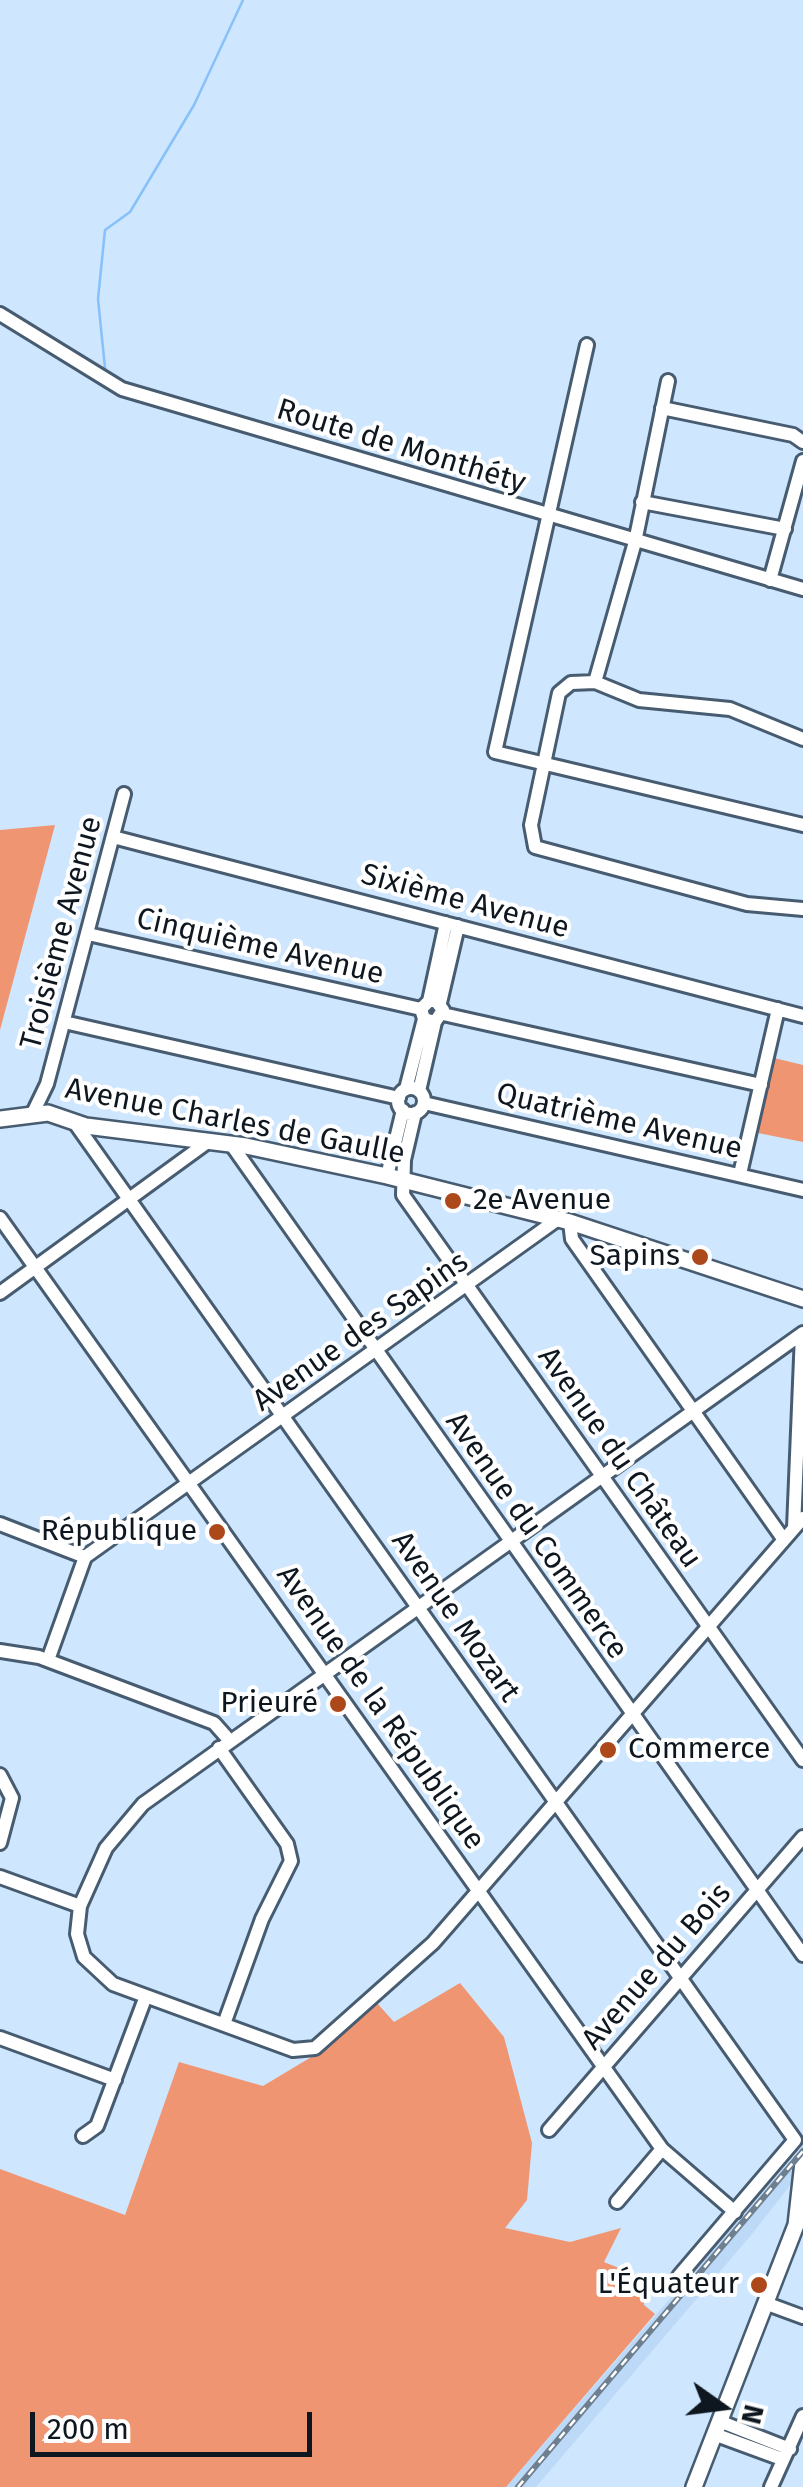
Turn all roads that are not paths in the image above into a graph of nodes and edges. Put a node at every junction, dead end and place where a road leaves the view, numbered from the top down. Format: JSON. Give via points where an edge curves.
{"nodes":[{"id":1,"x":0,"y":314,"type":"edge"},
{"id":2,"x":586,"y":345,"type":"dead end"},
{"id":3,"x":668,"y":381,"type":"dead end"},
{"id":4,"x":662,"y":408,"type":"junction"},
{"id":5,"x":803,"y":442,"type":"edge"},
{"id":6,"x":803,"y":460,"type":"edge"},
{"id":7,"x":642,"y":502,"type":"junction"},
{"id":8,"x":547,"y":517,"type":"junction"},
{"id":9,"x":785,"y":528,"type":"junction"},
{"id":10,"x":635,"y":542,"type":"junction"},
{"id":11,"x":770,"y":580,"type":"junction"},
{"id":12,"x":803,"y":589,"type":"edge"},
{"id":13,"x":595,"y":682,"type":"junction"},
{"id":14,"x":803,"y":740,"type":"edge"},
{"id":15,"x":542,"y":766,"type":"junction"},
{"id":16,"x":124,"y":794,"type":"dead end"},
{"id":17,"x":803,"y":825,"type":"edge"},
{"id":18,"x":114,"y":837,"type":"junction"},
{"id":19,"x":803,"y":909,"type":"edge"},
{"id":20,"x":452,"y":924,"type":"junction"},
{"id":21,"x":88,"y":934,"type":"junction"},
{"id":22,"x":778,"y":1009,"type":"junction"},
{"id":23,"x":432,"y":1011,"type":"junction"},
{"id":24,"x":803,"y":1016,"type":"edge"},
{"id":25,"x":64,"y":1022,"type":"junction"},
{"id":26,"x":47,"y":1084,"type":"junction"},
{"id":27,"x":761,"y":1084,"type":"junction"},
{"id":28,"x":411,"y":1101,"type":"junction"},
{"id":29,"x":32,"y":1115,"type":"junction"},
{"id":30,"x":56,"y":1116,"type":"junction"},
{"id":31,"x":0,"y":1119,"type":"edge"},
{"id":32,"x":75,"y":1123,"type":"junction"},
{"id":33,"x":209,"y":1141,"type":"junction"},
{"id":34,"x":230,"y":1144,"type":"junction"},
{"id":35,"x":740,"y":1174,"type":"junction"},
{"id":36,"x":395,"y":1179,"type":"junction"},
{"id":37,"x":803,"y":1190,"type":"edge"},
{"id":38,"x":129,"y":1201,"type":"junction"},
{"id":39,"x":0,"y":1218,"type":"edge"},
{"id":40,"x":564,"y":1220,"type":"junction"},
{"id":41,"x":35,"y":1268,"type":"junction"},
{"id":42,"x":467,"y":1287,"type":"junction"},
{"id":43,"x":0,"y":1293,"type":"edge"},
{"id":44,"x":803,"y":1299,"type":"edge"},
{"id":45,"x":802,"y":1334,"type":"edge"},
{"id":46,"x":375,"y":1353,"type":"junction"},
{"id":47,"x":694,"y":1410,"type":"junction"},
{"id":48,"x":283,"y":1418,"type":"junction"},
{"id":49,"x":602,"y":1475,"type":"junction"},
{"id":50,"x":190,"y":1484,"type":"junction"},
{"id":51,"x":798,"y":1523,"type":"edge"},
{"id":52,"x":0,"y":1524,"type":"edge"},
{"id":53,"x":784,"y":1540,"type":"junction"},
{"id":54,"x":509,"y":1542,"type":"junction"},
{"id":55,"x":85,"y":1557,"type":"junction"},
{"id":56,"x":418,"y":1608,"type":"junction"},
{"id":57,"x":708,"y":1628,"type":"junction"},
{"id":58,"x":0,"y":1651,"type":"edge"},
{"id":59,"x":48,"y":1660,"type":"junction"},
{"id":60,"x":324,"y":1673,"type":"junction"},
{"id":61,"x":632,"y":1715,"type":"junction"},
{"id":62,"x":224,"y":1744,"type":"junction"},
{"id":63,"x":803,"y":1760,"type":"edge"},
{"id":64,"x":0,"y":1776,"type":"edge"},
{"id":65,"x":556,"y":1802,"type":"junction"},
{"id":66,"x":803,"y":1837,"type":"edge"},
{"id":67,"x":0,"y":1843,"type":"edge"},
{"id":68,"x":3,"y":1878,"type":"edge"},
{"id":69,"x":479,"y":1890,"type":"junction"},
{"id":70,"x":757,"y":1890,"type":"junction"},
{"id":71,"x":0,"y":1894,"type":"edge"},
{"id":72,"x":80,"y":1906,"type":"junction"},
{"id":73,"x":803,"y":1955,"type":"edge"},
{"id":74,"x":680,"y":1978,"type":"junction"},
{"id":75,"x":146,"y":1996,"type":"junction"},
{"id":76,"x":224,"y":2024,"type":"junction"},
{"id":77,"x":0,"y":2038,"type":"edge"},
{"id":78,"x":604,"y":2066,"type":"junction"},
{"id":79,"x":115,"y":2080,"type":"junction"},
{"id":80,"x":549,"y":2130,"type":"dead end"},
{"id":81,"x":83,"y":2136,"type":"dead end"},
{"id":82,"x":799,"y":2140,"type":"edge"},
{"id":83,"x":662,"y":2150,"type":"junction"},
{"id":84,"x":803,"y":2162,"type":"edge"},
{"id":85,"x":617,"y":2202,"type":"dead end"},
{"id":86,"x":734,"y":2212,"type":"junction"},
{"id":87,"x":803,"y":2238,"type":"edge"},
{"id":88,"x":787,"y":2248,"type":"junction"},
{"id":89,"x":679,"y":2276,"type":"dead end"},
{"id":90,"x":765,"y":2303,"type":"junction"},
{"id":91,"x":803,"y":2317,"type":"edge"},
{"id":92,"x":803,"y":2416,"type":"edge"},
{"id":93,"x":716,"y":2428,"type":"junction"},
{"id":94,"x":786,"y":2454,"type":"junction"},
{"id":95,"x":694,"y":2487,"type":"edge"},
{"id":96,"x":771,"y":2487,"type":"edge"}],
"edges":[{"from":1,"to":8,"type":"street","name":"Route de Monthéty","via":[[122,389]]},
{"from":2,"to":8,"type":"street"},
{"from":3,"to":4,"type":"street"},
{"from":4,"to":5,"type":"street"},
{"from":4,"to":7,"type":"street"},
{"from":6,"to":9,"type":"street"},
{"from":7,"to":9,"type":"street"},
{"from":7,"to":10,"type":"street"},
{"from":8,"to":10,"type":"street","name":"Route de Monthéty"},
{"from":8,"to":15,"type":"street","via":[[494,747],[502,756]]},
{"from":9,"to":11,"type":"street"},
{"from":10,"to":11,"type":"street","name":"Route de Monthéty"},
{"from":10,"to":13,"type":"street"},
{"from":11,"to":12,"type":"street","name":"Route de Monthéty"},
{"from":13,"to":14,"type":"street","via":[[633,698],[730,708]]},
{"from":13,"to":15,"type":"street","via":[[562,689]]},
{"from":15,"to":17,"type":"street"},
{"from":15,"to":19,"type":"street","via":[[530,834],[539,850],[747,904]]},
{"from":16,"to":18,"type":"street","name":"Troisième Avenue"},
{"from":18,"to":20,"type":"street","name":"Sixième Avenue"},
{"from":18,"to":21,"type":"street","name":"Troisième Avenue"},
{"from":20,"to":22,"type":"street","name":"Sixième Avenue"},
{"from":20,"to":23,"type":"street"},
{"from":21,"to":23,"type":"street","name":"Cinquième Avenue"},
{"from":21,"to":25,"type":"street","name":"Troisième Avenue"},
{"from":22,"to":24,"type":"street","name":"Sixième Avenue"},
{"from":22,"to":27,"type":"street"},
{"from":23,"to":27,"type":"street","name":"Cinquième Avenue"},
{"from":23,"to":28,"type":"street"},
{"from":25,"to":26,"type":"street","name":"Troisième Avenue"},
{"from":25,"to":28,"type":"street","name":"Quatrième Avenue"},
{"from":26,"to":29,"type":"street","name":"Troisième Avenue"},
{"from":26,"to":30,"type":"street","name":"Troisième Avenue"},
{"from":27,"to":35,"type":"street"},
{"from":28,"to":35,"type":"street","name":"Quatrième Avenue"},
{"from":28,"to":36,"type":"street"},
{"from":29,"to":30,"type":"main road","name":"Avenue Charles de Gaulle"},
{"from":29,"to":31,"type":"main road","name":"Avenue Charles de Gaulle"},
{"from":30,"to":32,"type":"main road","name":"Avenue Charles de Gaulle"},
{"from":32,"to":33,"type":"main road","name":"Avenue Charles de Gaulle"},
{"from":32,"to":38,"type":"street","name":"Avenue Mozart"},
{"from":33,"to":34,"type":"main road","name":"Avenue Charles de Gaulle"},
{"from":33,"to":38,"type":"street"},
{"from":34,"to":36,"type":"main road","name":"Avenue Charles de Gaulle"},
{"from":34,"to":46,"type":"street","name":"Avenue du Commerce"},
{"from":35,"to":37,"type":"street","name":"Quatrième Avenue"},
{"from":36,"to":40,"type":"main road","name":"Avenue Charles de Gaulle"},
{"from":36,"to":42,"type":"street","name":"Avenue du Château"},
{"from":38,"to":41,"type":"street"},
{"from":38,"to":48,"type":"street","name":"Avenue Mozart"},
{"from":39,"to":41,"type":"street","name":"Avenue de la République"},
{"from":40,"to":42,"type":"street","name":"Avenue des Sapins"},
{"from":40,"to":44,"type":"main road","name":"Avenue Charles de Gaulle"},
{"from":40,"to":47,"type":"street"},
{"from":41,"to":43,"type":"street"},
{"from":41,"to":50,"type":"street","name":"Avenue de la République"},
{"from":42,"to":46,"type":"street","name":"Avenue des Sapins"},
{"from":42,"to":49,"type":"street","name":"Avenue du Château"},
{"from":45,"to":47,"type":"street"},
{"from":45,"to":51,"type":"street"},
{"from":46,"to":48,"type":"street","name":"Avenue des Sapins"},
{"from":46,"to":54,"type":"street","name":"Avenue du Commerce"},
{"from":47,"to":49,"type":"street"},
{"from":47,"to":53,"type":"street"},
{"from":48,"to":50,"type":"street","name":"Avenue des Sapins"},
{"from":48,"to":56,"type":"street","name":"Avenue Mozart"},
{"from":49,"to":54,"type":"street"},
{"from":49,"to":57,"type":"street","name":"Avenue du Château"},
{"from":50,"to":55,"type":"street","name":"Avenue des Sapins"},
{"from":50,"to":60,"type":"street","name":"Avenue de la République"},
{"from":51,"to":53,"type":"street"},
{"from":52,"to":55,"type":"street"},
{"from":53,"to":57,"type":"street"},
{"from":54,"to":56,"type":"street"},
{"from":54,"to":61,"type":"street","name":"Avenue du Commerce"},
{"from":55,"to":59,"type":"street"},
{"from":56,"to":60,"type":"street"},
{"from":56,"to":65,"type":"street","name":"Avenue Mozart"},
{"from":57,"to":61,"type":"street"},
{"from":57,"to":63,"type":"street","name":"Avenue du Château"},
{"from":58,"to":59,"type":"street"},
{"from":59,"to":62,"type":"street","via":[[214,1723]]},
{"from":60,"to":62,"type":"street"},
{"from":60,"to":69,"type":"street","name":"Avenue de la République"},
{"from":61,"to":65,"type":"street"},
{"from":61,"to":70,"type":"street","name":"Avenue du Commerce"},
{"from":62,"to":72,"type":"street","via":[[130,1817],[106,1848]]},
{"from":62,"to":76,"type":"street","via":[[291,1858]]},
{"from":64,"to":67,"type":"street","via":[[12,1798]]},
{"from":65,"to":69,"type":"street"},
{"from":65,"to":74,"type":"street","name":"Avenue Mozart"},
{"from":66,"to":70,"type":"street","name":"Avenue du Bois"},
{"from":68,"to":71,"type":"street"},
{"from":68,"to":72,"type":"street"},
{"from":69,"to":76,"type":"street","via":[[433,1943],[321,2044],[297,2051]]},
{"from":69,"to":78,"type":"street","name":"Avenue de la République"},
{"from":70,"to":73,"type":"street","name":"Avenue du Commerce"},
{"from":70,"to":74,"type":"street","name":"Avenue du Bois"},
{"from":72,"to":75,"type":"street","via":[[78,1940],[91,1967]]},
{"from":74,"to":78,"type":"street","name":"Avenue du Bois"},
{"from":74,"to":82,"type":"street","name":"Avenue Mozart"},
{"from":75,"to":76,"type":"street"},
{"from":75,"to":79,"type":"street"},
{"from":77,"to":79,"type":"street"},
{"from":78,"to":80,"type":"street","name":"Avenue du Bois"},
{"from":78,"to":83,"type":"street","name":"Avenue de la République"},
{"from":79,"to":81,"type":"street","via":[[96,2128]]},
{"from":82,"to":86,"type":"street"},
{"from":83,"to":85,"type":"street"},
{"from":83,"to":86,"type":"street","name":"Avenue de la République"},
{"from":84,"to":88,"type":"main road"},
{"from":86,"to":89,"type":"street"},
{"from":87,"to":88,"type":"main road"},
{"from":88,"to":90,"type":"main road"},
{"from":90,"to":91,"type":"street"},
{"from":90,"to":93,"type":"main road"},
{"from":92,"to":94,"type":"street"},
{"from":93,"to":94,"type":"street"},
{"from":93,"to":95,"type":"main road"},
{"from":94,"to":96,"type":"street"}]}
